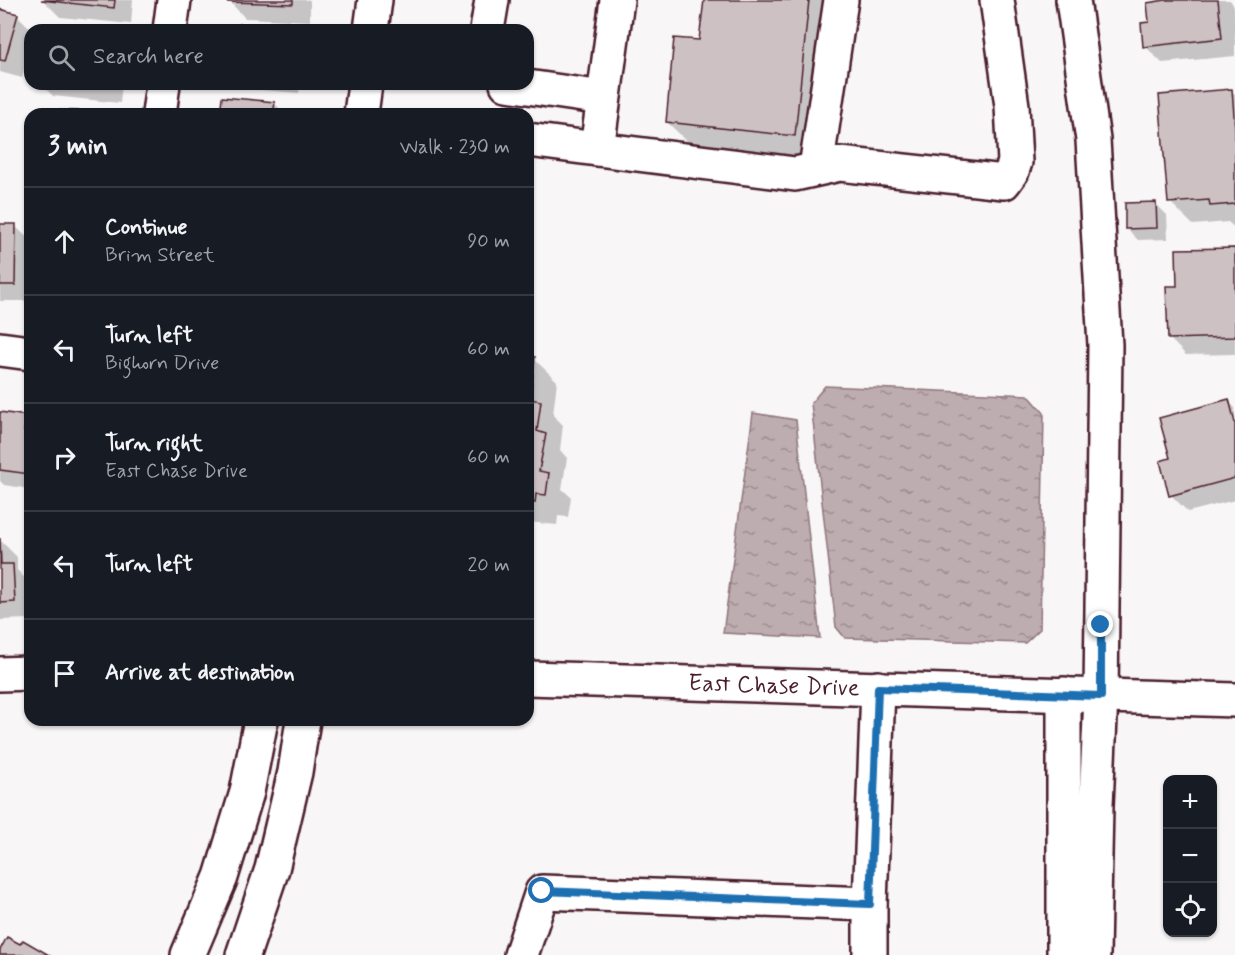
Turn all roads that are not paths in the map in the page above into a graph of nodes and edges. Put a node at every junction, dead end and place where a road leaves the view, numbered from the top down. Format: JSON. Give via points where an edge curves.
{"nodes":[{"id":1,"x":174,"y":0,"type":"edge"},
{"id":2,"x":375,"y":0,"type":"edge"},
{"id":3,"x":492,"y":0,"type":"edge"},
{"id":4,"x":617,"y":0,"type":"edge"},
{"id":5,"x":841,"y":0,"type":"edge"},
{"id":6,"x":997,"y":0,"type":"edge"},
{"id":7,"x":1073,"y":0,"type":"edge"},
{"id":8,"x":171,"y":24,"type":"edge"},
{"id":9,"x":373,"y":24,"type":"edge"},
{"id":10,"x":488,"y":24,"type":"edge"},
{"id":11,"x":534,"y":88,"type":"edge"},
{"id":12,"x":162,"y":90,"type":"edge"},
{"id":13,"x":364,"y":90,"type":"edge"},
{"id":14,"x":603,"y":98,"type":"junction"},
{"id":15,"x":160,"y":108,"type":"edge"},
{"id":16,"x":362,"y":108,"type":"edge"},
{"id":17,"x":534,"y":141,"type":"edge"},
{"id":18,"x":597,"y":148,"type":"junction"},
{"id":19,"x":816,"y":168,"type":"junction"},
{"id":20,"x":0,"y":349,"type":"edge"},
{"id":21,"x":24,"y":352,"type":"edge"},
{"id":22,"x":0,"y":674,"type":"edge"},
{"id":23,"x":24,"y":674,"type":"edge"},
{"id":24,"x":534,"y":678,"type":"edge"},
{"id":25,"x":878,"y":688,"type":"junction"},
{"id":26,"x":1064,"y":694,"type":"junction"},
{"id":27,"x":1101,"y":696,"type":"junction"},
{"id":28,"x":1235,"y":700,"type":"edge"},
{"id":29,"x":260,"y":726,"type":"edge"},
{"id":30,"x":302,"y":726,"type":"edge"},
{"id":31,"x":870,"y":904,"type":"junction"},
{"id":32,"x":188,"y":955,"type":"edge"},
{"id":33,"x":243,"y":955,"type":"edge"},
{"id":34,"x":521,"y":955,"type":"edge"},
{"id":35,"x":870,"y":955,"type":"edge"},
{"id":36,"x":1064,"y":955,"type":"edge"},
{"id":37,"x":1093,"y":955,"type":"edge"}],
"edges":[{"from":1,"to":8,"type":"street"},
{"from":2,"to":9,"type":"street"},
{"from":3,"to":10,"type":"street"},
{"from":4,"to":14,"type":"street"},
{"from":5,"to":19,"type":"street"},
{"from":6,"to":19,"type":"street","via":[[1012,106],[1015,162],[1004,182],[840,164]]},
{"from":7,"to":27,"type":"street","via":[[1094,140],[1105,345]]},
{"from":11,"to":14,"type":"street"},
{"from":12,"to":15,"type":"street"},
{"from":13,"to":16,"type":"street"},
{"from":14,"to":18,"type":"street"},
{"from":17,"to":18,"type":"street"},
{"from":18,"to":19,"type":"street","via":[[795,174]]},
{"from":20,"to":21,"type":"street"},
{"from":22,"to":23,"type":"street"},
{"from":24,"to":25,"type":"street","name":"East Chase Drive"},
{"from":25,"to":26,"type":"street","name":"East Chase Drive"},
{"from":25,"to":31,"type":"street"},
{"from":26,"to":27,"type":"street","name":"East Chase Drive"},
{"from":26,"to":36,"type":"street"},
{"from":27,"to":28,"type":"street","name":"East Chase Drive"},
{"from":27,"to":37,"type":"street"},
{"from":29,"to":32,"type":"street","via":[[247,792],[221,877]]},
{"from":30,"to":33,"type":"street","via":[[296,772],[272,869]]},
{"from":31,"to":34,"type":"street","via":[[542,891]]},
{"from":31,"to":35,"type":"street"}]}
